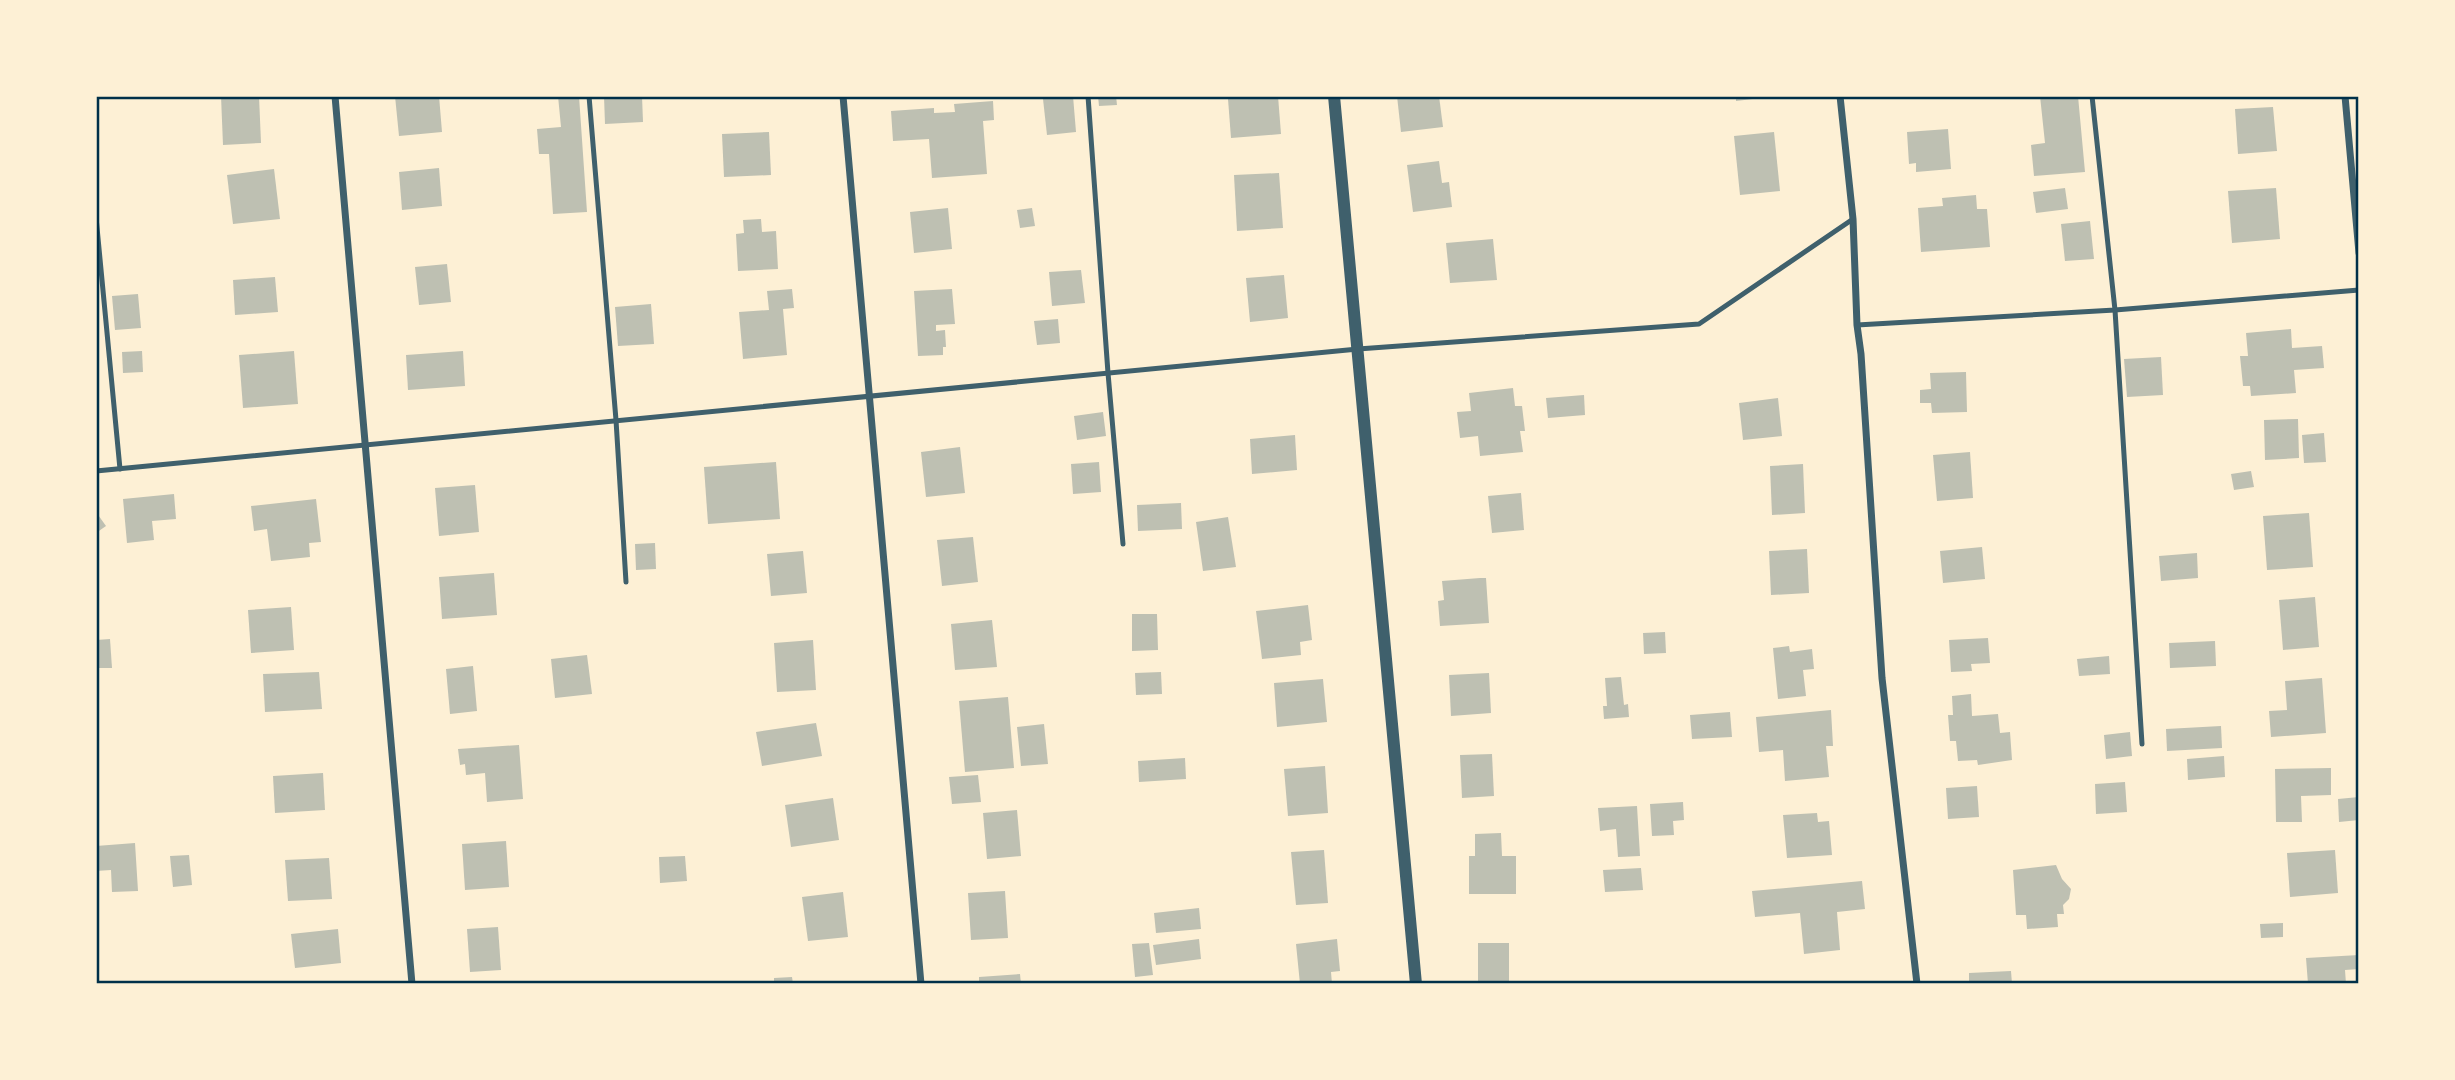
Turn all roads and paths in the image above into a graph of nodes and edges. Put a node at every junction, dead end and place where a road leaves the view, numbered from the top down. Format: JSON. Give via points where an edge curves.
{"nodes":[{"id":1,"x":335,"y":96,"type":"edge"},
{"id":2,"x":589,"y":96,"type":"edge"},
{"id":3,"x":844,"y":96,"type":"edge"},
{"id":4,"x":1088,"y":96,"type":"edge"},
{"id":5,"x":1334,"y":96,"type":"edge"},
{"id":6,"x":1839,"y":96,"type":"edge"},
{"id":7,"x":2092,"y":96,"type":"edge"},
{"id":8,"x":2345,"y":96,"type":"edge"},
{"id":9,"x":96,"y":217,"type":"edge"},
{"id":10,"x":1853,"y":219,"type":"junction"},
{"id":11,"x":2359,"y":253,"type":"edge"},
{"id":12,"x":2359,"y":290,"type":"edge"},
{"id":13,"x":2115,"y":310,"type":"junction"},
{"id":14,"x":1857,"y":325,"type":"junction"},
{"id":15,"x":1358,"y":349,"type":"junction"},
{"id":16,"x":1108,"y":373,"type":"junction"},
{"id":17,"x":869,"y":396,"type":"junction"},
{"id":18,"x":616,"y":420,"type":"junction"},
{"id":19,"x":366,"y":445,"type":"junction"},
{"id":20,"x":120,"y":469,"type":"junction"},
{"id":21,"x":96,"y":471,"type":"edge"},
{"id":22,"x":1123,"y":544,"type":"dead end"},
{"id":23,"x":626,"y":582,"type":"dead end"},
{"id":24,"x":2142,"y":744,"type":"dead end"},
{"id":25,"x":411,"y":984,"type":"edge"},
{"id":26,"x":921,"y":984,"type":"edge"},
{"id":27,"x":1416,"y":984,"type":"edge"},
{"id":28,"x":1917,"y":984,"type":"edge"}],
"edges":[{"from":1,"to":19,"type":"street"},
{"from":2,"to":18,"type":"lane"},
{"from":3,"to":17,"type":"street"},
{"from":4,"to":16,"type":"lane"},
{"from":5,"to":15,"type":"street"},
{"from":6,"to":10,"type":"street"},
{"from":7,"to":13,"type":"lane"},
{"from":8,"to":11,"type":"street"},
{"from":9,"to":20,"type":"lane"},
{"from":10,"to":14,"type":"street"},
{"from":10,"to":15,"type":"lane","via":[[1699,324]]},
{"from":12,"to":13,"type":"lane"},
{"from":13,"to":14,"type":"lane"},
{"from":13,"to":24,"type":"lane"},
{"from":14,"to":28,"type":"street","via":[[1881,678]]},
{"from":15,"to":16,"type":"lane"},
{"from":15,"to":27,"type":"street"},
{"from":16,"to":17,"type":"lane"},
{"from":16,"to":22,"type":"lane"},
{"from":17,"to":18,"type":"lane"},
{"from":17,"to":26,"type":"street"},
{"from":18,"to":19,"type":"lane"},
{"from":18,"to":23,"type":"lane"},
{"from":19,"to":20,"type":"lane"},
{"from":19,"to":25,"type":"street"},
{"from":20,"to":21,"type":"lane"}]}
